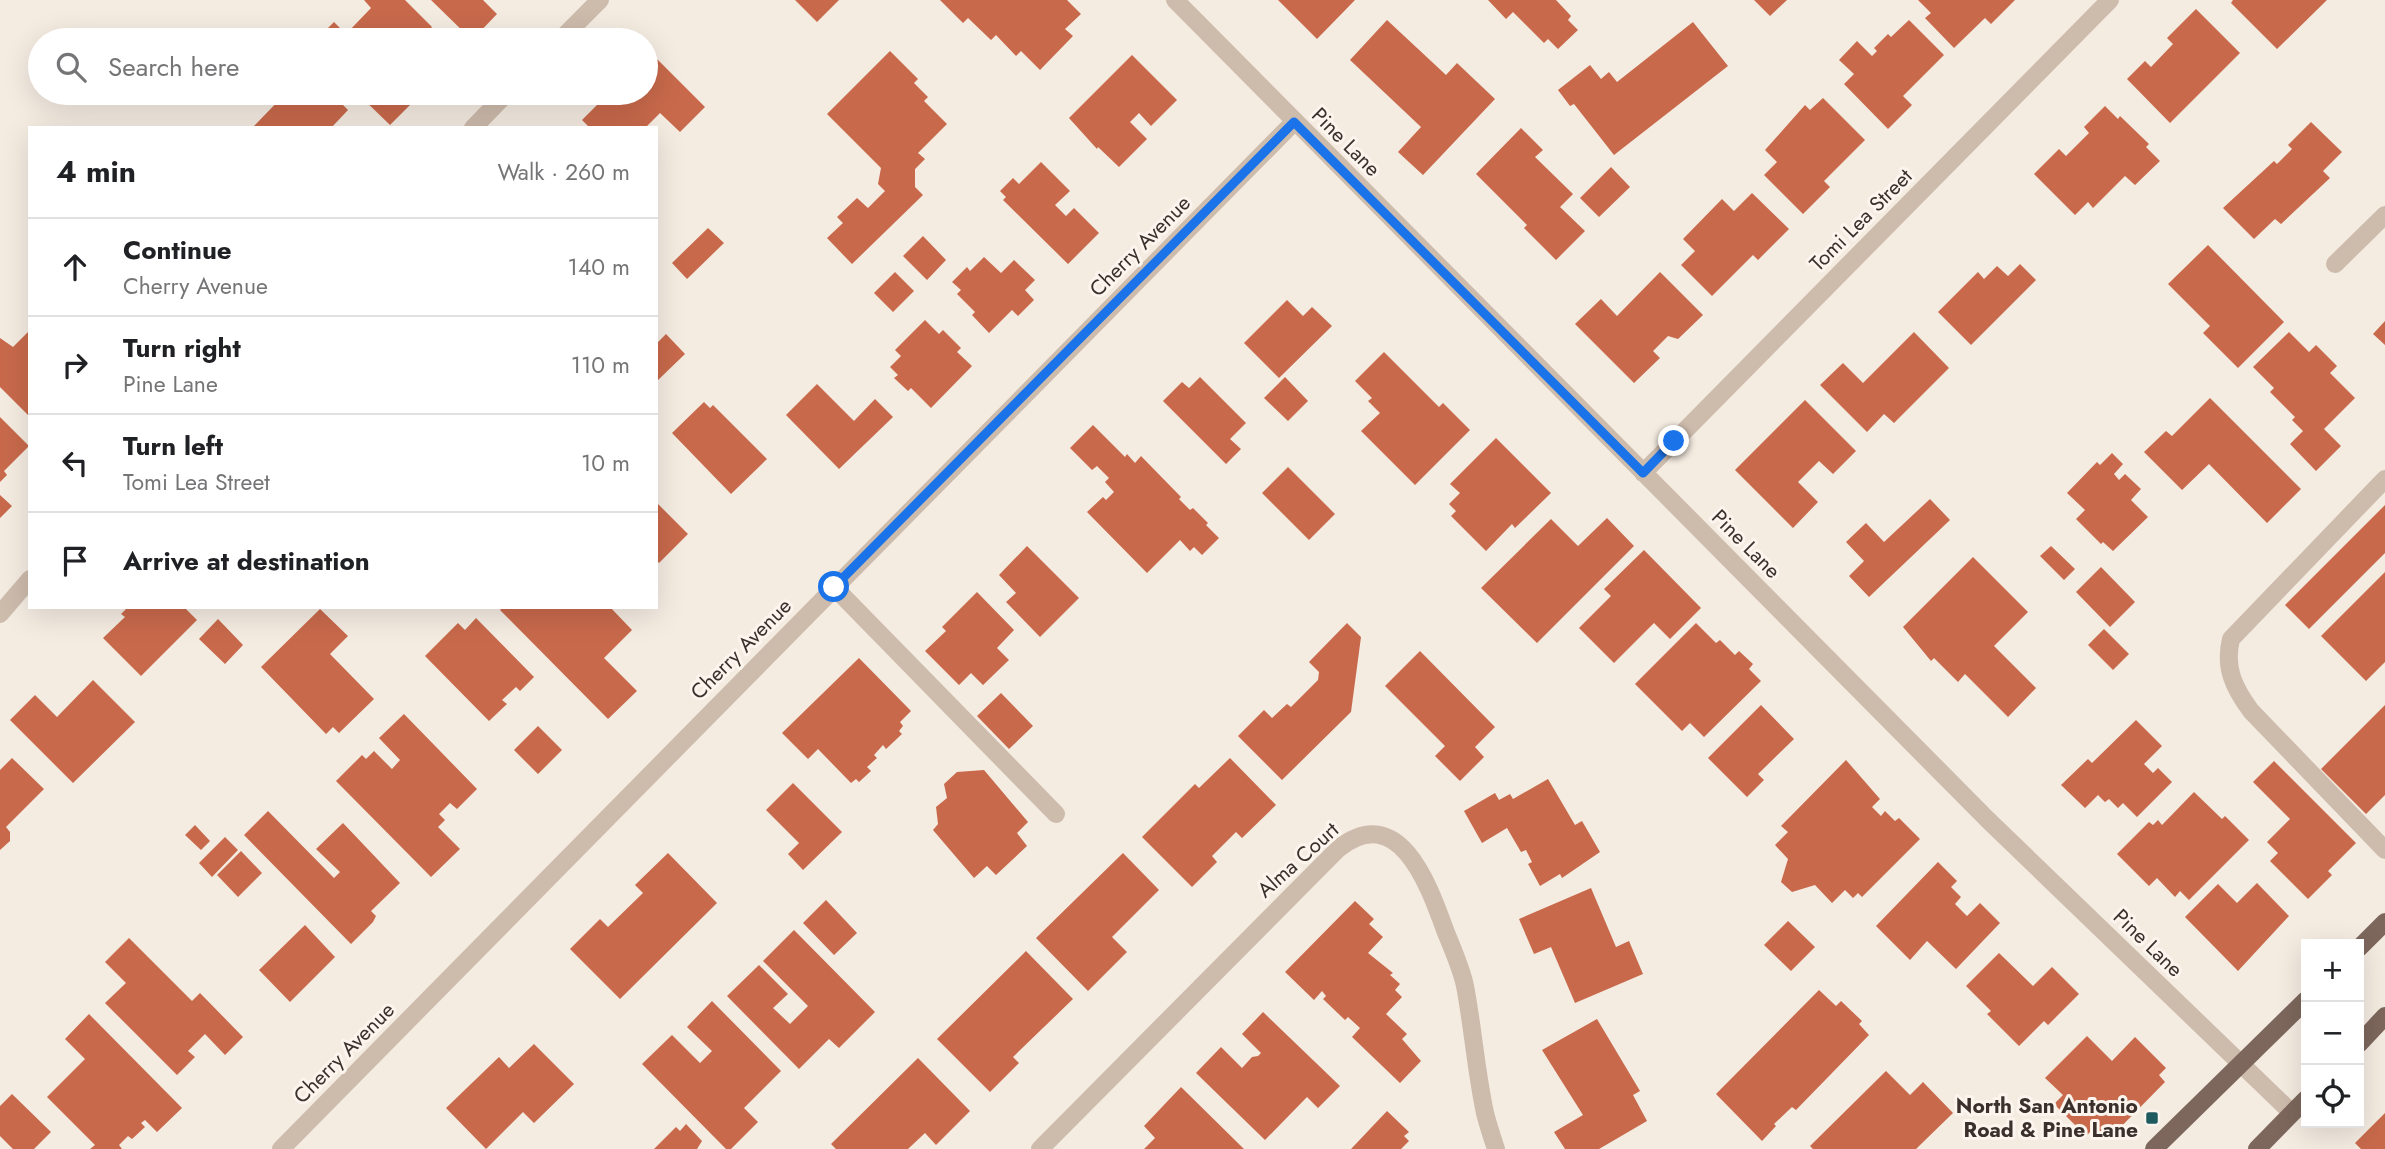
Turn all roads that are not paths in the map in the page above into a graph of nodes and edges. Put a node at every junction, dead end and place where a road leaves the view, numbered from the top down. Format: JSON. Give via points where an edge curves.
{"nodes":[{"id":1,"x":600,"y":0,"type":"edge"},
{"id":2,"x":1175,"y":0,"type":"edge"},
{"id":3,"x":2110,"y":0,"type":"edge"},
{"id":4,"x":572,"y":28,"type":"edge"},
{"id":5,"x":496,"y":105,"type":"edge"},
{"id":6,"x":1294,"y":122,"type":"junction"},
{"id":7,"x":475,"y":126,"type":"edge"},
{"id":8,"x":2385,"y":215,"type":"edge"},
{"id":9,"x":2335,"y":264,"type":"dead end"},
{"id":10,"x":1643,"y":473,"type":"junction"},
{"id":11,"x":2385,"y":479,"type":"edge"},
{"id":12,"x":28,"y":581,"type":"edge"},
{"id":13,"x":834,"y":587,"type":"junction"},
{"id":14,"x":0,"y":614,"type":"edge"},
{"id":15,"x":1056,"y":814,"type":"dead end"},
{"id":16,"x":2385,"y":850,"type":"edge"},
{"id":17,"x":2385,"y":922,"type":"edge"},
{"id":18,"x":2364,"y":943,"type":"edge"},
{"id":19,"x":2304,"y":1002,"type":"edge"},
{"id":20,"x":2385,"y":1016,"type":"edge"},
{"id":21,"x":2364,"y":1039,"type":"edge"},
{"id":22,"x":2242,"y":1064,"type":"junction"},
{"id":23,"x":2301,"y":1104,"type":"edge"},
{"id":24,"x":2292,"y":1113,"type":"junction"},
{"id":25,"x":281,"y":1149,"type":"edge"},
{"id":26,"x":1040,"y":1149,"type":"edge"},
{"id":27,"x":1496,"y":1149,"type":"edge"},
{"id":28,"x":2154,"y":1149,"type":"edge"},
{"id":29,"x":2257,"y":1149,"type":"edge"}],
"edges":[{"from":1,"to":4,"type":"street"},
{"from":2,"to":6,"type":"street","name":"Pine Lane"},
{"from":3,"to":10,"type":"street","name":"Tomi Lea Street"},
{"from":5,"to":7,"type":"street"},
{"from":6,"to":10,"type":"street","name":"Pine Lane"},
{"from":6,"to":13,"type":"street","name":"Cherry Avenue"},
{"from":8,"to":9,"type":"street"},
{"from":10,"to":22,"type":"street","name":"Pine Lane","via":[[1988,820]]},
{"from":11,"to":16,"type":"street","via":[[2231,639],[2227,654],[2229,672],[2251,711]]},
{"from":12,"to":14,"type":"street"},
{"from":13,"to":15,"type":"street"},
{"from":13,"to":25,"type":"street","name":"Cherry Avenue"},
{"from":17,"to":18,"type":"main road"},
{"from":19,"to":22,"type":"main road"},
{"from":20,"to":21,"type":"main road"},
{"from":22,"to":24,"type":"street","name":"Pine Lane"},
{"from":22,"to":28,"type":"main road"},
{"from":23,"to":24,"type":"main road"},
{"from":24,"to":29,"type":"main road"},
{"from":26,"to":27,"type":"street","name":"Alma Court","via":[[1338,849],[1353,837],[1370,834],[1404,850],[1429,885],[1464,983],[1485,1113]]}]}
